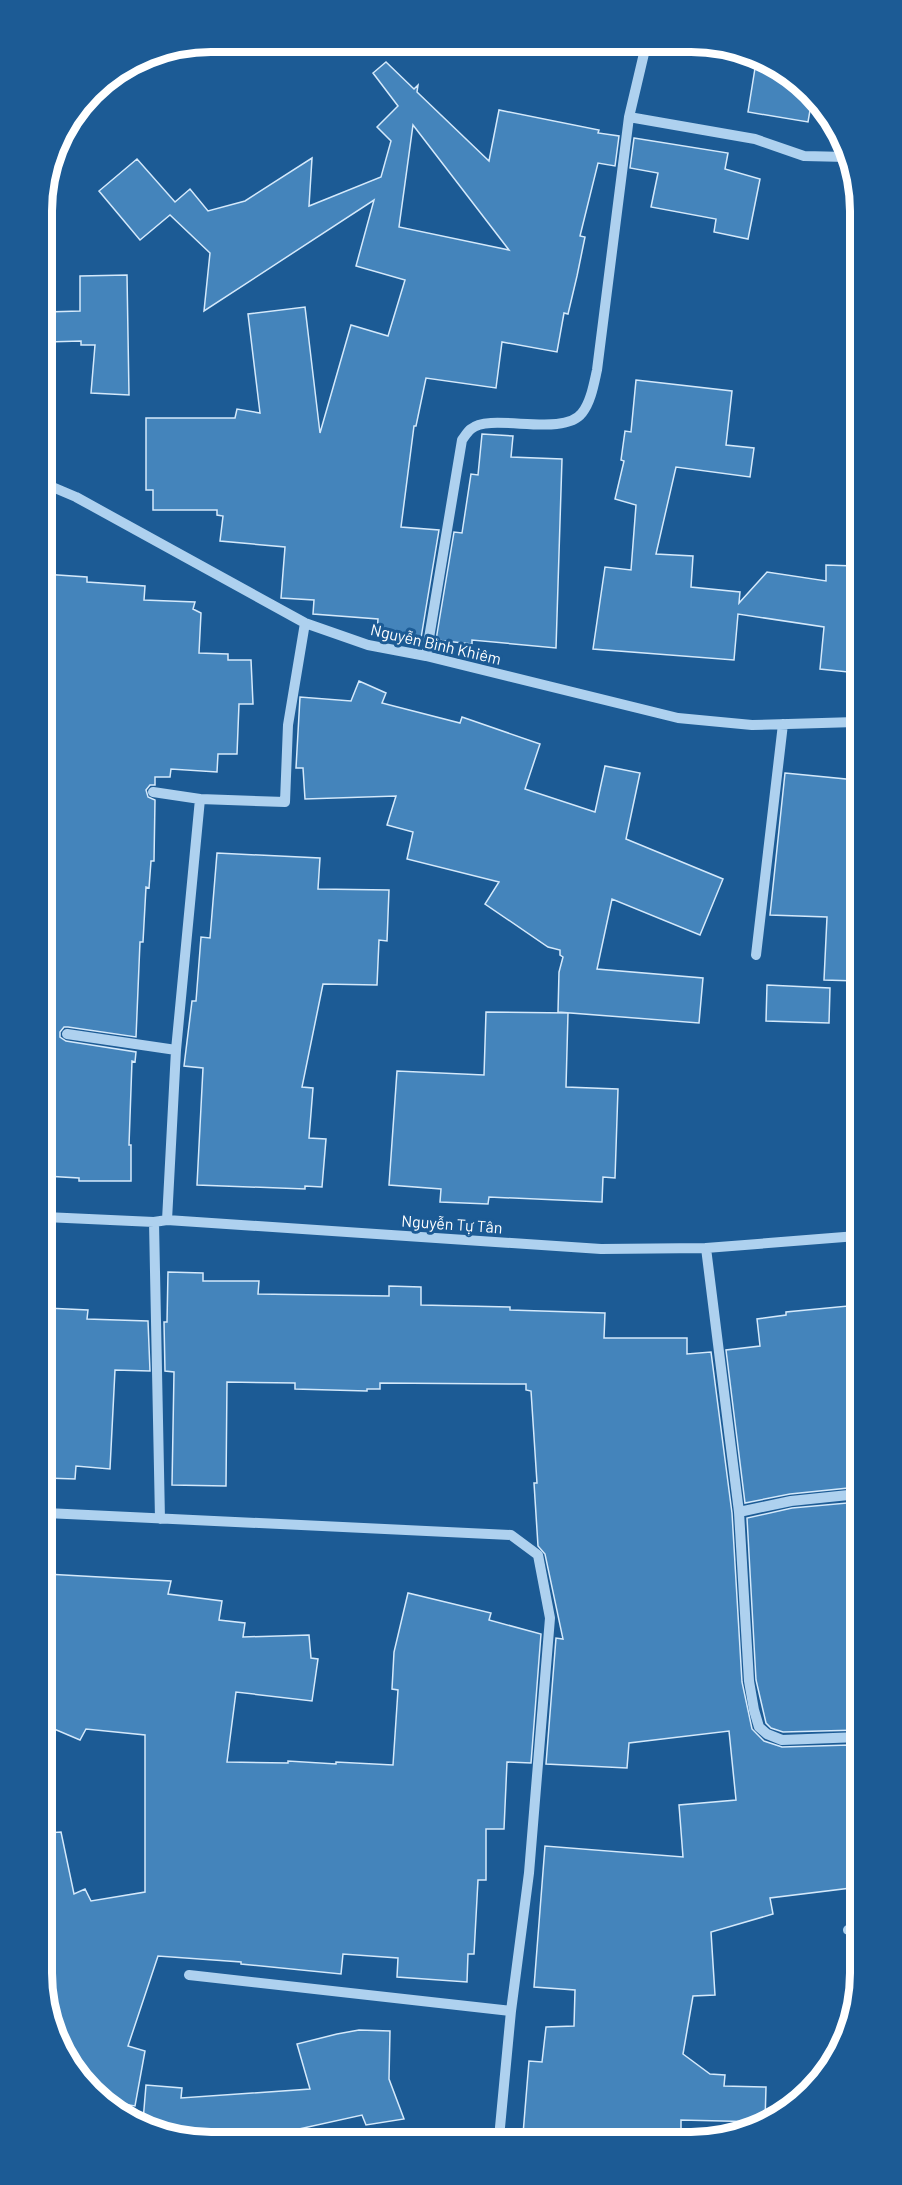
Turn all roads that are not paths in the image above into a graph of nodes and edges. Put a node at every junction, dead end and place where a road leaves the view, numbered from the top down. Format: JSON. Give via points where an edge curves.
{"nodes":[{"id":1,"x":643,"y":52,"type":"edge"},
{"id":2,"x":629,"y":117,"type":"junction"},
{"id":3,"x":839,"y":157,"type":"edge"},
{"id":4,"x":53,"y":487,"type":"edge"},
{"id":5,"x":305,"y":623,"type":"junction"},
{"id":6,"x":426,"y":656,"type":"junction"},
{"id":7,"x":850,"y":722,"type":"edge"},
{"id":8,"x":783,"y":724,"type":"junction"},
{"id":9,"x":153,"y":792,"type":"dead end"},
{"id":10,"x":200,"y":799,"type":"junction"},
{"id":11,"x":756,"y":955,"type":"dead end"},
{"id":12,"x":67,"y":1034,"type":"dead end"},
{"id":13,"x":176,"y":1050,"type":"junction"},
{"id":14,"x":52,"y":1217,"type":"edge"},
{"id":15,"x":167,"y":1220,"type":"junction"},
{"id":16,"x":154,"y":1222,"type":"junction"},
{"id":17,"x":849,"y":1237,"type":"edge"},
{"id":18,"x":706,"y":1248,"type":"junction"},
{"id":19,"x":849,"y":1495,"type":"edge"},
{"id":20,"x":739,"y":1512,"type":"junction"},
{"id":21,"x":52,"y":1513,"type":"edge"},
{"id":22,"x":160,"y":1520,"type":"junction"},
{"id":23,"x":849,"y":1737,"type":"edge"},
{"id":24,"x":189,"y":1975,"type":"dead end"},
{"id":25,"x":512,"y":2011,"type":"junction"},
{"id":26,"x":501,"y":2132,"type":"edge"}],
"edges":[{"from":1,"to":2,"type":"street"},
{"from":2,"to":3,"type":"street","via":[[756,139],[804,156]]},
{"from":2,"to":6,"type":"street","via":[[591,394],[583,413],[573,422],[488,423],[472,427],[462,440]]},
{"from":4,"to":5,"type":"street","name":"Nguyễn Bình Khiêm"},
{"from":5,"to":6,"type":"street","name":"Nguyễn Bình Khiêm","via":[[368,645]]},
{"from":5,"to":10,"type":"street","via":[[288,725],[285,802]]},
{"from":6,"to":8,"type":"street","name":"Nguyễn Bình Khiêm","via":[[678,718]]},
{"from":7,"to":8,"type":"street","name":"Nguyễn Bình Khiêm"},
{"from":8,"to":11,"type":"street"},
{"from":9,"to":10,"type":"street"},
{"from":10,"to":13,"type":"street"},
{"from":12,"to":13,"type":"street"},
{"from":13,"to":15,"type":"street"},
{"from":14,"to":16,"type":"street","name":"Nguyễn Tự Tân"},
{"from":15,"to":16,"type":"street","name":"Nguyễn Tự Tân"},
{"from":15,"to":18,"type":"street","name":"Nguyễn Tự Tân","via":[[601,1249]]},
{"from":16,"to":22,"type":"street"},
{"from":17,"to":18,"type":"street","name":"Nguyễn Tự Tân"},
{"from":18,"to":20,"type":"street"},
{"from":19,"to":20,"type":"street"},
{"from":20,"to":23,"type":"street","via":[[750,1680],[759,1727],[782,1740]]},
{"from":21,"to":22,"type":"street"},
{"from":22,"to":25,"type":"street","via":[[511,1536],[538,1555],[550,1618],[530,1873]]},
{"from":24,"to":25,"type":"street"},
{"from":25,"to":26,"type":"street"}]}
